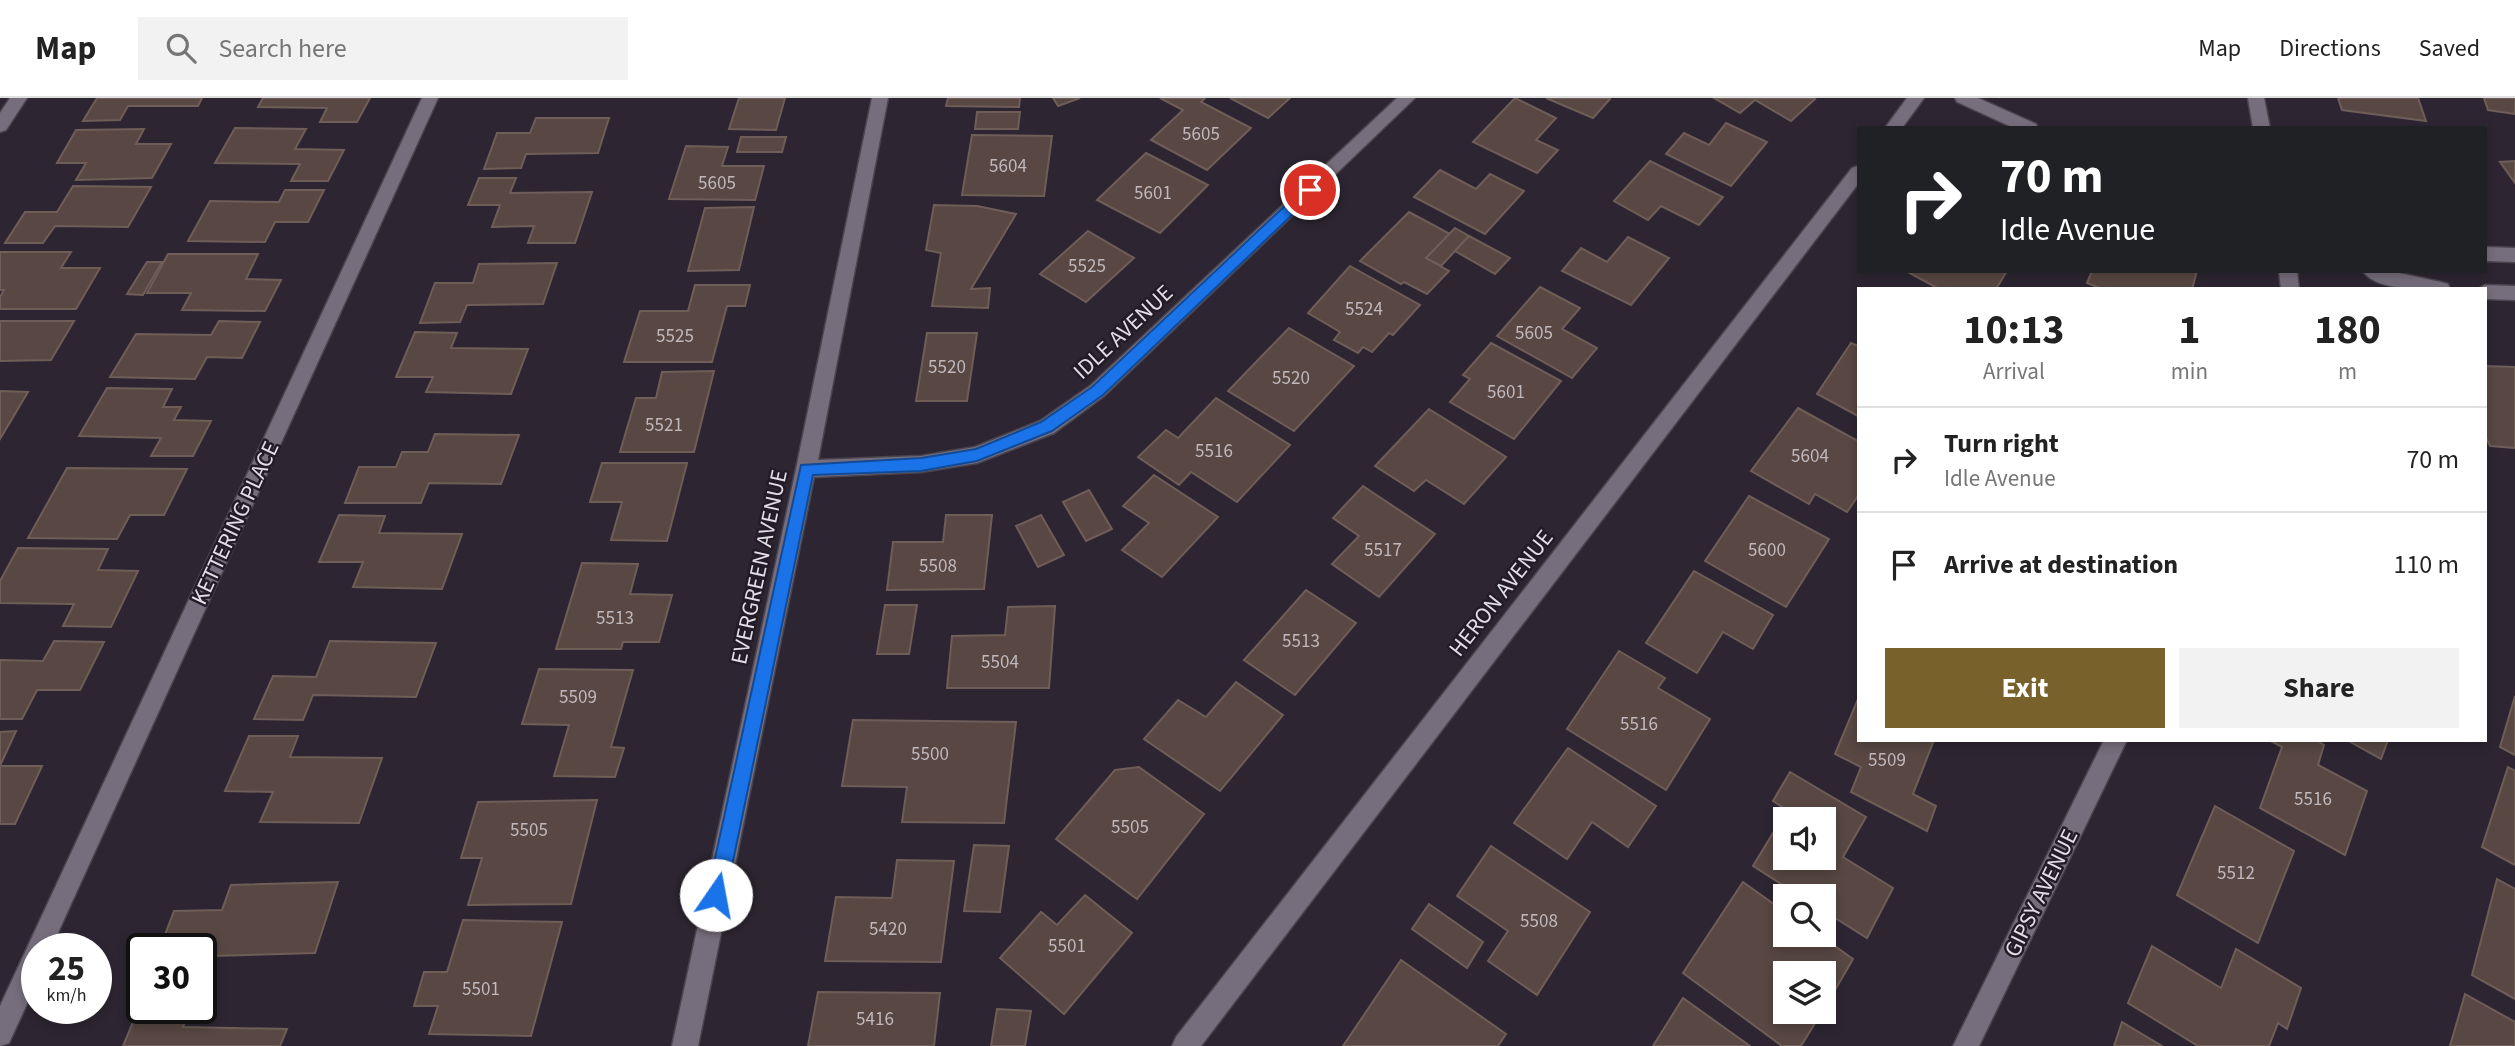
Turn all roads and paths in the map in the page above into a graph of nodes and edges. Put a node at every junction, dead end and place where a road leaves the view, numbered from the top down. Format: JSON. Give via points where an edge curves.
{"nodes":[{"id":1,"x":19,"y":98,"type":"edge"},
{"id":2,"x":430,"y":98,"type":"edge"},
{"id":3,"x":880,"y":98,"type":"edge"},
{"id":4,"x":1407,"y":98,"type":"edge"},
{"id":5,"x":1916,"y":98,"type":"edge"},
{"id":6,"x":1963,"y":98,"type":"edge"},
{"id":7,"x":2256,"y":98,"type":"edge"},
{"id":8,"x":0,"y":126,"type":"edge"},
{"id":9,"x":1895,"y":126,"type":"edge"},
{"id":10,"x":2026,"y":126,"type":"edge"},
{"id":11,"x":2262,"y":126,"type":"edge"},
{"id":12,"x":1857,"y":173,"type":"edge"},
{"id":13,"x":2487,"y":254,"type":"edge"},
{"id":14,"x":2515,"y":255,"type":"edge"},
{"id":15,"x":2376,"y":273,"type":"edge"},
{"id":16,"x":2432,"y":287,"type":"edge"},
{"id":17,"x":2487,"y":292,"type":"edge"},
{"id":18,"x":2515,"y":293,"type":"edge"},
{"id":19,"x":806,"y":469,"type":"junction"},
{"id":20,"x":2115,"y":742,"type":"edge"},
{"id":21,"x":46,"y":933,"type":"edge"},
{"id":22,"x":21,"y":989,"type":"edge"},
{"id":23,"x":0,"y":1034,"type":"edge"},
{"id":24,"x":685,"y":1046,"type":"edge"},
{"id":25,"x":1185,"y":1046,"type":"edge"},
{"id":26,"x":1966,"y":1046,"type":"edge"}],
"edges":[{"from":1,"to":8,"type":"street"},
{"from":2,"to":21,"type":"street","name":"KETTERING PLACE"},
{"from":3,"to":19,"type":"street","name":"EVERGREEN AVENUE"},
{"from":4,"to":19,"type":"street","name":"IDLE AVENUE","via":[[1097,391],[1047,427],[977,455],[921,464]]},
{"from":5,"to":9,"type":"street"},
{"from":6,"to":10,"type":"street"},
{"from":7,"to":11,"type":"street"},
{"from":12,"to":25,"type":"street","name":"HERON AVENUE"},
{"from":13,"to":14,"type":"street"},
{"from":15,"to":16,"type":"street"},
{"from":17,"to":18,"type":"street"},
{"from":19,"to":24,"type":"street","name":"EVERGREEN AVENUE"},
{"from":20,"to":26,"type":"street","name":"GIPSY AVENUE"},
{"from":22,"to":23,"type":"street"}]}
